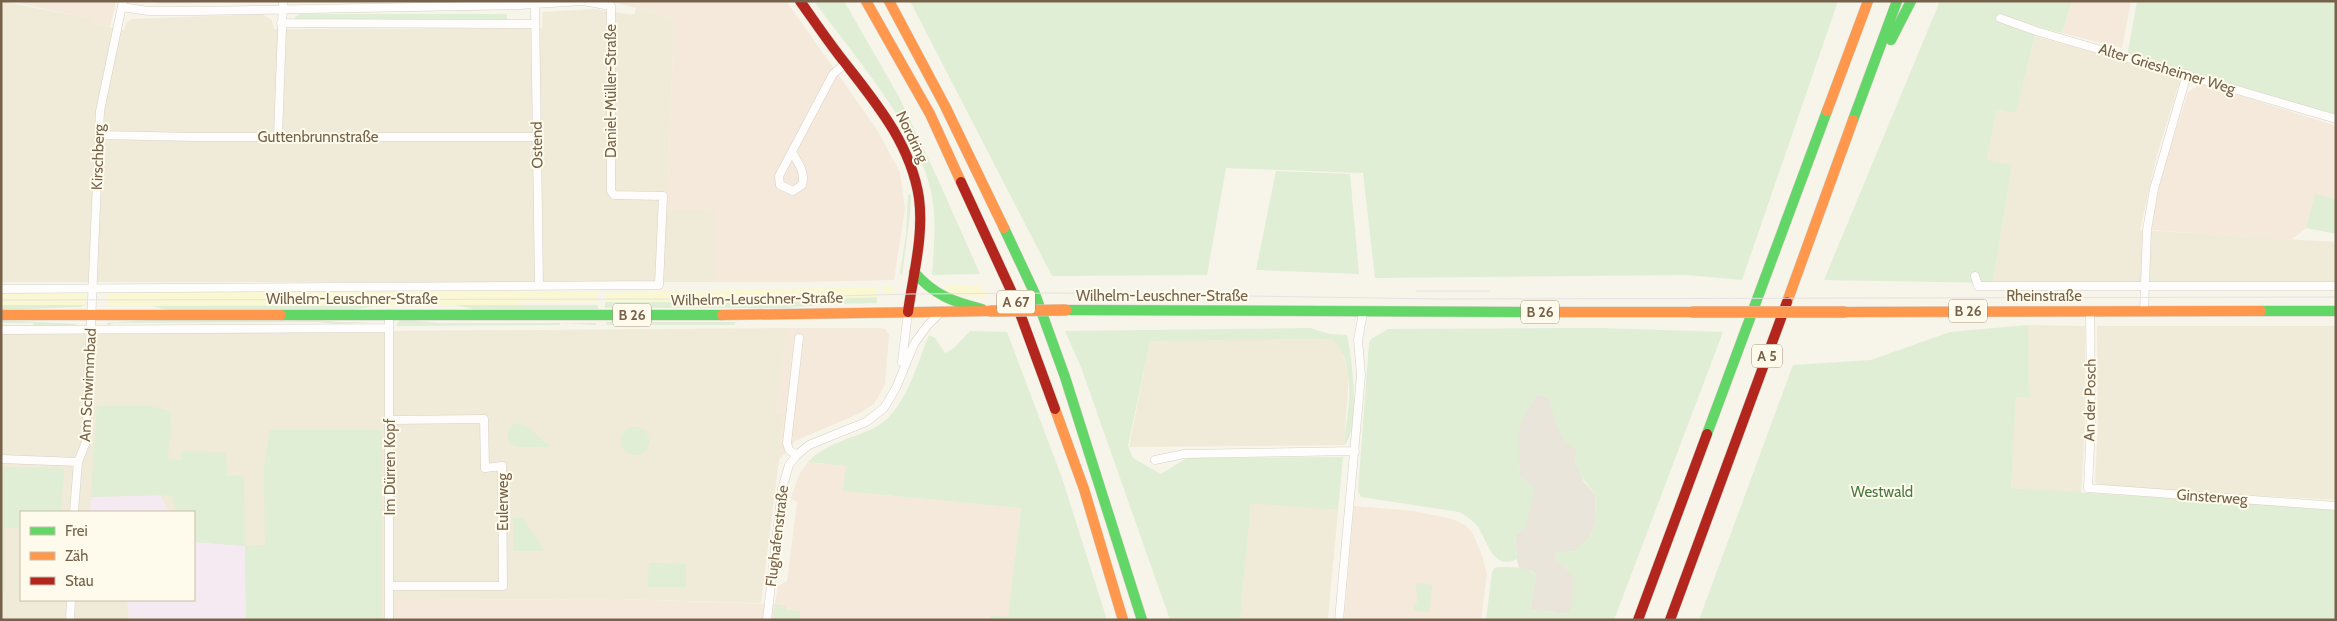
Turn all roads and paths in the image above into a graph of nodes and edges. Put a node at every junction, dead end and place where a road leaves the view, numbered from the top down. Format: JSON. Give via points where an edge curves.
{"nodes":[{"id":1,"x":800,"y":1,"type":"edge"},
{"id":2,"x":866,"y":1,"type":"edge"},
{"id":3,"x":889,"y":1,"type":"edge"},
{"id":4,"x":1868,"y":1,"type":"edge"},
{"id":5,"x":1897,"y":1,"type":"edge"},
{"id":6,"x":1911,"y":1,"type":"edge"},
{"id":7,"x":122,"y":4,"type":"edge"},
{"id":8,"x":445,"y":4,"type":"edge"},
{"id":9,"x":282,"y":5,"type":"edge"},
{"id":10,"x":535,"y":5,"type":"junction"},
{"id":11,"x":2000,"y":18,"type":"dead end"},
{"id":12,"x":281,"y":23,"type":"junction"},
{"id":13,"x":535,"y":24,"type":"junction"},
{"id":14,"x":846,"y":63,"type":"junction"},
{"id":15,"x":2187,"y":74,"type":"junction"},
{"id":16,"x":1864,"y":92,"type":"junction"},
{"id":17,"x":2336,"y":120,"type":"edge"},
{"id":18,"x":99,"y":135,"type":"junction"},
{"id":19,"x":278,"y":136,"type":"junction"},
{"id":20,"x":537,"y":136,"type":"junction"},
{"id":21,"x":792,"y":152,"type":"junction"},
{"id":22,"x":914,"y":272,"type":"junction"},
{"id":23,"x":1975,"y":276,"type":"dead end"},
{"id":24,"x":659,"y":285,"type":"joint"},
{"id":25,"x":539,"y":286,"type":"junction"},
{"id":26,"x":2144,"y":286,"type":"junction"},
{"id":27,"x":2336,"y":286,"type":"edge"},
{"id":28,"x":93,"y":287,"type":"junction"},
{"id":29,"x":1,"y":288,"type":"edge"},
{"id":30,"x":990,"y":311,"type":"junction"},
{"id":31,"x":2090,"y":311,"type":"junction"},
{"id":32,"x":2144,"y":311,"type":"junction"},
{"id":33,"x":2336,"y":311,"type":"edge"},
{"id":34,"x":908,"y":312,"type":"junction"},
{"id":35,"x":941,"y":312,"type":"junction"},
{"id":36,"x":1692,"y":312,"type":"joint"},
{"id":37,"x":1363,"y":313,"type":"junction"},
{"id":38,"x":389,"y":314,"type":"junction"},
{"id":39,"x":1,"y":315,"type":"edge"},
{"id":40,"x":92,"y":315,"type":"junction"},
{"id":41,"x":389,"y":328,"type":"junction"},
{"id":42,"x":1,"y":330,"type":"edge"},
{"id":43,"x":91,"y":330,"type":"junction"},
{"id":44,"x":799,"y":338,"type":"dead end"},
{"id":45,"x":901,"y":372,"type":"junction"},
{"id":46,"x":390,"y":420,"type":"junction"},
{"id":47,"x":1355,"y":451,"type":"junction"},
{"id":48,"x":797,"y":455,"type":"junction"},
{"id":49,"x":1,"y":459,"type":"edge"},
{"id":50,"x":1155,"y":460,"type":"dead end"},
{"id":51,"x":78,"y":462,"type":"junction"},
{"id":52,"x":2088,"y":488,"type":"joint"},
{"id":53,"x":2336,"y":506,"type":"edge"},
{"id":54,"x":74,"y":511,"type":"edge"},
{"id":55,"x":1132,"y":585,"type":"junction"},
{"id":56,"x":390,"y":586,"type":"junction"},
{"id":57,"x":71,"y":601,"type":"edge"},
{"id":58,"x":70,"y":620,"type":"edge"},
{"id":59,"x":389,"y":620,"type":"edge"},
{"id":60,"x":767,"y":620,"type":"edge"},
{"id":61,"x":1123,"y":620,"type":"edge"},
{"id":62,"x":1142,"y":620,"type":"edge"},
{"id":63,"x":1153,"y":620,"type":"edge"},
{"id":64,"x":1339,"y":620,"type":"edge"},
{"id":65,"x":1638,"y":620,"type":"edge"},
{"id":66,"x":1670,"y":620,"type":"edge"}],
"edges":[{"from":1,"to":14,"type":"main road","name":"Nordring"},
{"from":2,"to":61,"type":"main road","number":"A 67","via":[[930,114],[1014,297],[1084,489]]},
{"from":3,"to":55,"type":"main road","number":"A 67","via":[[945,106],[1035,294]]},
{"from":4,"to":65,"type":"main road","number":"A 5"},
{"from":5,"to":16,"type":"main road","number":"A 5"},
{"from":6,"to":16,"type":"main road"},
{"from":7,"to":9,"type":"street","name":"Daniel-Müller-Straße","via":[[148,11]]},
{"from":7,"to":18,"type":"street","name":"Kirschberg","via":[[102,99]]},
{"from":8,"to":9,"type":"street","name":"Daniel-Müller-Straße"},
{"from":8,"to":10,"type":"street","name":"Daniel-Müller-Straße"},
{"from":9,"to":12,"type":"street"},
{"from":10,"to":13,"type":"street","name":"Ostend"},
{"from":10,"to":24,"type":"street","name":"Daniel-Müller-Straße","via":[[583,2],[611,6],[611,192],[614,195],[663,196]]},
{"from":11,"to":15,"type":"street","name":"Alter Griesheimer Weg"},
{"from":12,"to":13,"type":"street"},
{"from":12,"to":19,"type":"street"},
{"from":13,"to":20,"type":"street","name":"Ostend"},
{"from":14,"to":21,"type":"street","via":[[833,74]]},
{"from":14,"to":22,"type":"main road","name":"Nordring","via":[[889,121],[911,165],[919,211]]},
{"from":15,"to":17,"type":"street","name":"Alter Griesheimer Weg"},
{"from":15,"to":26,"type":"street","via":[[2154,189],[2147,230]]},
{"from":16,"to":66,"type":"main road","number":"A 5"},
{"from":18,"to":19,"type":"street","name":"Guttenbrunnstraße"},
{"from":18,"to":28,"type":"street","name":"Kirschberg"},
{"from":19,"to":20,"type":"street","name":"Guttenbrunnstraße"},
{"from":20,"to":25,"type":"street","name":"Ostend"},
{"from":21,"to":21,"type":"street","via":[[804,178],[802,185],[793,192],[783,188],[779,181]]},
{"from":22,"to":30,"type":"main road","via":[[934,294]]},
{"from":22,"to":34,"type":"main road","name":"Nordring"},
{"from":23,"to":26,"type":"street","name":"Rheinstraße","via":[[1978,286]]},
{"from":24,"to":25,"type":"street","name":"Wilhelm-Leuschner-Straße"},
{"from":25,"to":28,"type":"street","name":"Wilhelm-Leuschner-Straße"},
{"from":26,"to":27,"type":"street","name":"Rheinstraße"},
{"from":26,"to":32,"type":"street"},
{"from":28,"to":29,"type":"street","name":"Wilhelm-Leuschner-Straße"},
{"from":28,"to":40,"type":"street","name":"Kirschberg"},
{"from":30,"to":35,"type":"main road","name":"Wilhelm-Leuschner-Straße","number":"B 26"},
{"from":30,"to":37,"type":"main road","name":"Wilhelm-Leuschner-Straße","number":"B 26","bridge":true},
{"from":31,"to":32,"type":"main road","name":"Rheinstraße","number":"B 26"},
{"from":31,"to":36,"type":"main road","name":"Rheinstraße","number":"B 26","bridge":true},
{"from":31,"to":52,"type":"street","name":"An der Posch"},
{"from":32,"to":33,"type":"main road","name":"Rheinstraße","number":"B 26"},
{"from":34,"to":35,"type":"main road","name":"Wilhelm-Leuschner-Straße","number":"B 26"},
{"from":34,"to":38,"type":"main road","name":"Wilhelm-Leuschner-Straße","number":"B 26"},
{"from":34,"to":45,"type":"street","name":"Flughafenstraße"},
{"from":35,"to":45,"type":"street","name":"Flughafenstraße","via":[[918,337]]},
{"from":36,"to":37,"type":"main road","name":"Wilhelm-Leuschner-Straße","number":"B 26"},
{"from":37,"to":47,"type":"street","via":[[1358,340],[1361,375]]},
{"from":38,"to":40,"type":"main road","name":"Wilhelm-Leuschner-Straße","number":"B 26"},
{"from":38,"to":41,"type":"street","name":"Im Dürren Kopf"},
{"from":39,"to":40,"type":"main road","name":"Wilhelm-Leuschner-Straße","number":"B 26"},
{"from":40,"to":43,"type":"street","name":"Am Schwimmbad"},
{"from":41,"to":43,"type":"street","name":"Wilhelm-Leuschner-Straße"},
{"from":41,"to":46,"type":"street","name":"Im Dürren Kopf"},
{"from":42,"to":43,"type":"street","name":"Wilhelm-Leuschner-Straße"},
{"from":43,"to":51,"type":"street","name":"Am Schwimmbad","via":[[86,442]]},
{"from":44,"to":48,"type":"street","via":[[787,443],[789,450]]},
{"from":45,"to":48,"type":"street","name":"Flughafenstraße","via":[[888,402],[873,418],[816,441]]},
{"from":46,"to":56,"type":"street","name":"Im Dürren Kopf"},
{"from":46,"to":56,"type":"street","name":"Eulerweg","via":[[484,419],[485,468],[502,466],[503,540],[503,586]]},
{"from":47,"to":50,"type":"street","via":[[1184,454]]},
{"from":47,"to":64,"type":"street"},
{"from":48,"to":60,"type":"street","name":"Flughafenstraße","via":[[789,465],[782,489]]},
{"from":49,"to":51,"type":"street"},
{"from":51,"to":54,"type":"street","name":"Am Schwimmbad"},
{"from":52,"to":53,"type":"street","name":"Ginsterweg"},
{"from":55,"to":62,"type":"main road","number":"A 67"},
{"from":55,"to":63,"type":"main road","number":"A 67"},
{"from":56,"to":59,"type":"street","name":"Im Dürren Kopf"},
{"from":57,"to":58,"type":"street"}]}
